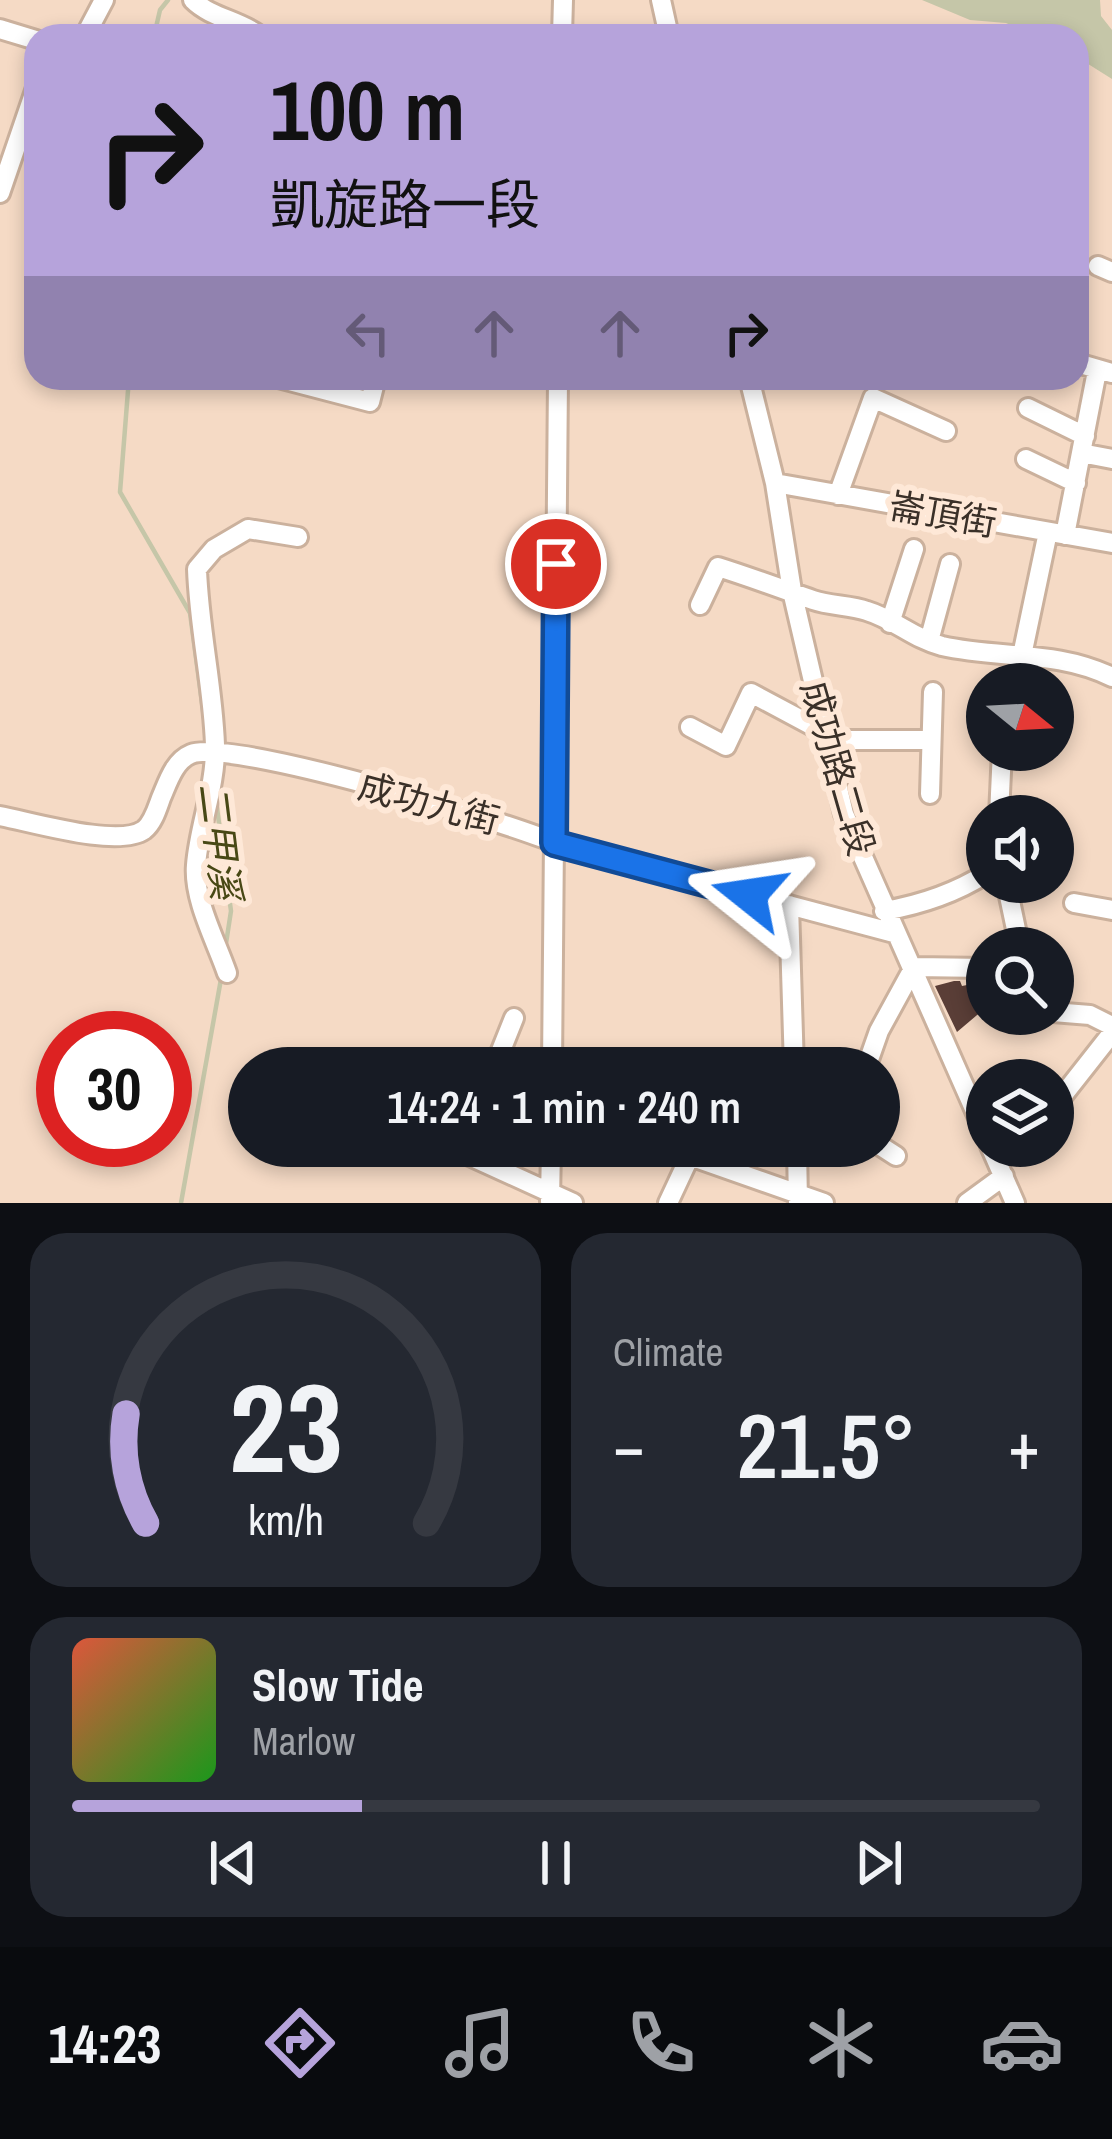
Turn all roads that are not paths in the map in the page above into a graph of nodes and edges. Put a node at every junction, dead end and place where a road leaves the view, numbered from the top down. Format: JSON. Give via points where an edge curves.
{"nodes":[{"id":1,"x":193,"y":0,"type":"edge"},
{"id":2,"x":228,"y":8,"type":"edge"},
{"id":3,"x":24,"y":123,"type":"edge"},
{"id":4,"x":0,"y":193,"type":"edge"},
{"id":5,"x":1105,"y":372,"type":"edge"},
{"id":6,"x":324,"y":390,"type":"edge"},
{"id":7,"x":373,"y":390,"type":"edge"},
{"id":8,"x":558,"y":390,"type":"edge"},
{"id":9,"x":751,"y":390,"type":"edge"},
{"id":10,"x":1028,"y":408,"type":"dead end"},
{"id":11,"x":946,"y":431,"type":"dead end"},
{"id":12,"x":1083,"y":445,"type":"junction"},
{"id":13,"x":1026,"y":459,"type":"dead end"},
{"id":14,"x":1112,"y":459,"type":"edge"},
{"id":15,"x":1076,"y":483,"type":"junction"},
{"id":16,"x":775,"y":484,"type":"junction"},
{"id":17,"x":838,"y":495,"type":"junction"},
{"id":18,"x":1056,"y":534,"type":"junction"},
{"id":19,"x":298,"y":537,"type":"dead end"},
{"id":20,"x":1112,"y":544,"type":"edge"},
{"id":21,"x":914,"y":549,"type":"dead end"},
{"id":22,"x":950,"y":564,"type":"dead end"},
{"id":23,"x":792,"y":590,"type":"junction"},
{"id":24,"x":700,"y":604,"type":"dead end"},
{"id":25,"x":890,"y":623,"type":"junction"},
{"id":26,"x":929,"y":641,"type":"junction"},
{"id":27,"x":1023,"y":655,"type":"junction"},
{"id":28,"x":1021,"y":663,"type":"edge"},
{"id":29,"x":1112,"y":677,"type":"edge"},
{"id":30,"x":933,"y":692,"type":"dead end"},
{"id":31,"x":690,"y":727,"type":"dead end"},
{"id":32,"x":825,"y":731,"type":"junction"},
{"id":33,"x":932,"y":740,"type":"junction"},
{"id":34,"x":215,"y":751,"type":"junction"},
{"id":35,"x":929,"y":794,"type":"dead end"},
{"id":36,"x":0,"y":816,"type":"edge"},
{"id":37,"x":554,"y":843,"type":"junction"},
{"id":38,"x":966,"y":885,"type":"edge"},
{"id":39,"x":1074,"y":902,"type":"dead end"},
{"id":40,"x":788,"y":905,"type":"junction"},
{"id":41,"x":884,"y":911,"type":"junction"},
{"id":42,"x":1112,"y":914,"type":"edge"},
{"id":43,"x":1112,"y":927,"type":"edge"},
{"id":44,"x":894,"y":933,"type":"junction"},
{"id":45,"x":914,"y":967,"type":"junction"},
{"id":46,"x":966,"y":968,"type":"edge"},
{"id":47,"x":227,"y":973,"type":"dead end"},
{"id":48,"x":1074,"y":1014,"type":"edge"},
{"id":49,"x":514,"y":1018,"type":"dead end"},
{"id":50,"x":1112,"y":1030,"type":"edge"},
{"id":51,"x":502,"y":1047,"type":"edge"},
{"id":52,"x":552,"y":1047,"type":"edge"},
{"id":53,"x":793,"y":1047,"type":"edge"},
{"id":54,"x":873,"y":1047,"type":"edge"},
{"id":55,"x":1074,"y":1080,"type":"edge"},
{"id":56,"x":966,"y":1089,"type":"edge"},
{"id":57,"x":493,"y":1167,"type":"edge"},
{"id":58,"x":550,"y":1167,"type":"edge"},
{"id":59,"x":797,"y":1167,"type":"edge"},
{"id":60,"x":987,"y":1167,"type":"edge"},
{"id":61,"x":1000,"y":1167,"type":"edge"},
{"id":62,"x":550,"y":1199,"type":"edge"},
{"id":63,"x":798,"y":1199,"type":"edge"},
{"id":64,"x":573,"y":1203,"type":"edge"},
{"id":65,"x":668,"y":1203,"type":"edge"},
{"id":66,"x":824,"y":1203,"type":"edge"},
{"id":67,"x":967,"y":1203,"type":"edge"},
{"id":68,"x":1016,"y":1203,"type":"edge"}],
"edges":[{"from":1,"to":2,"type":"street","via":[[202,9]]},
{"from":3,"to":4,"type":"street"},
{"from":5,"to":12,"type":"street"},
{"from":6,"to":7,"type":"street","via":[[370,402]]},
{"from":8,"to":37,"type":"street"},
{"from":9,"to":16,"type":"street","name":"成功路二段"},
{"from":10,"to":12,"type":"street"},
{"from":11,"to":17,"type":"street","via":[[873,398]]},
{"from":12,"to":14,"type":"street"},
{"from":12,"to":15,"type":"street"},
{"from":13,"to":15,"type":"street"},
{"from":15,"to":18,"type":"street"},
{"from":16,"to":17,"type":"street","name":"崙頂街"},
{"from":16,"to":23,"type":"street","name":"成功路二段"},
{"from":17,"to":18,"type":"street","name":"崙頂街"},
{"from":18,"to":20,"type":"street","name":"崙頂街"},
{"from":18,"to":27,"type":"street"},
{"from":19,"to":34,"type":"street","via":[[248,529],[196,569]]},
{"from":21,"to":25,"type":"street"},
{"from":22,"to":26,"type":"street"},
{"from":23,"to":24,"type":"street","via":[[718,568]]},
{"from":23,"to":25,"type":"street"},
{"from":23,"to":32,"type":"street","name":"成功路二段"},
{"from":25,"to":26,"type":"street"},
{"from":26,"to":27,"type":"street"},
{"from":27,"to":28,"type":"street"},
{"from":27,"to":29,"type":"street"},
{"from":30,"to":33,"type":"street"},
{"from":31,"to":32,"type":"street","via":[[726,746],[751,693]]},
{"from":32,"to":33,"type":"street","via":[[838,740]]},
{"from":32,"to":41,"type":"street","name":"成功路二段","via":[[844,814]]},
{"from":33,"to":35,"type":"street"},
{"from":34,"to":36,"type":"street","via":[[177,764],[139,833],[90,834]]},
{"from":34,"to":37,"type":"street","name":"成功九街","via":[[514,825]]},
{"from":34,"to":47,"type":"street","via":[[195,869]]},
{"from":37,"to":40,"type":"street","name":"成功九街"},
{"from":37,"to":52,"type":"street"},
{"from":38,"to":41,"type":"street"},
{"from":39,"to":42,"type":"street"},
{"from":40,"to":44,"type":"street","name":"成功九街"},
{"from":40,"to":53,"type":"street"},
{"from":41,"to":44,"type":"street","name":"成功路二段"},
{"from":42,"to":43,"type":"street"},
{"from":44,"to":45,"type":"street","name":"成功路二段"},
{"from":45,"to":46,"type":"street"},
{"from":45,"to":54,"type":"street"},
{"from":45,"to":56,"type":"street","name":"成功路二段"},
{"from":48,"to":50,"type":"street"},
{"from":49,"to":51,"type":"street"},
{"from":50,"to":55,"type":"street"},
{"from":57,"to":62,"type":"street"},
{"from":58,"to":62,"type":"street"},
{"from":59,"to":63,"type":"street"},
{"from":60,"to":67,"type":"street"},
{"from":61,"to":68,"type":"street","name":"成功路二段"},
{"from":62,"to":64,"type":"street"},
{"from":63,"to":65,"type":"street","via":[[690,1156]]},
{"from":63,"to":66,"type":"street"}]}
